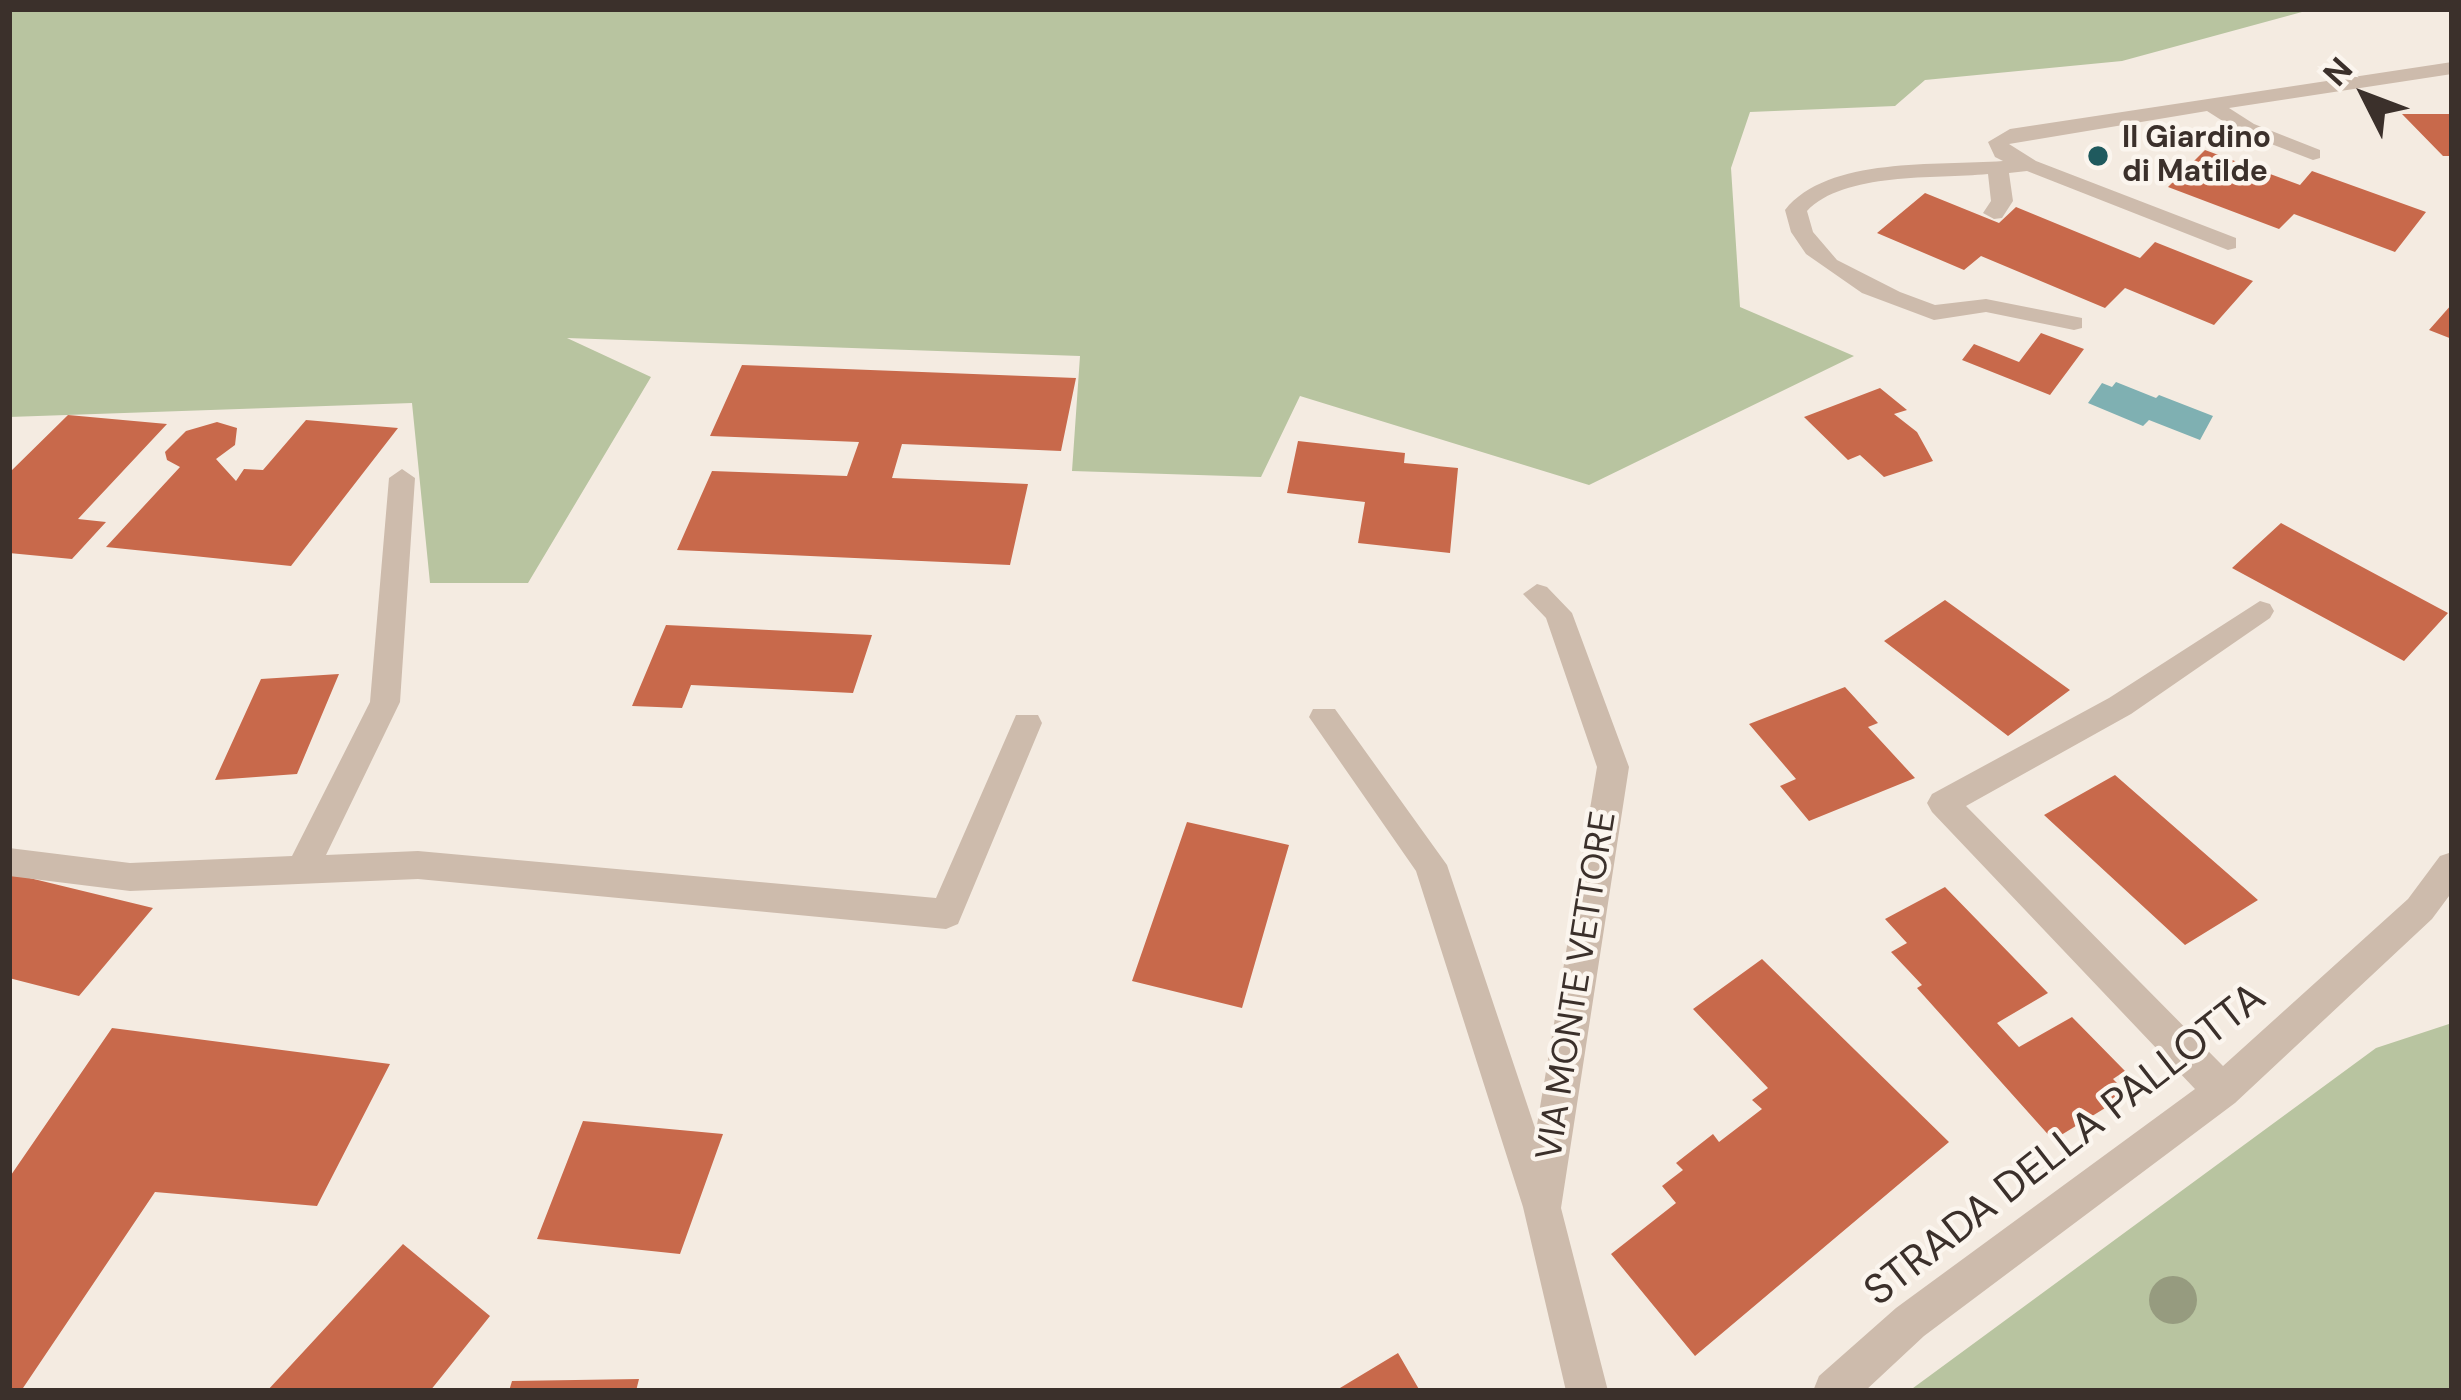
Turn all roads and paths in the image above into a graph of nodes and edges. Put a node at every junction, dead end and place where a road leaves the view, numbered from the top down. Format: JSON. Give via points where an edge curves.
{"nodes":[{"id":1,"x":2452,"y":68,"type":"edge"},
{"id":2,"x":2214,"y":107,"type":"junction"},
{"id":3,"x":2313,"y":154,"type":"dead end"},
{"id":4,"x":2030,"y":165,"type":"junction"},
{"id":5,"x":1998,"y":170,"type":"junction"},
{"id":6,"x":1994,"y":213,"type":"dead end"},
{"id":7,"x":2228,"y":244,"type":"dead end"},
{"id":8,"x":2074,"y":323,"type":"dead end"},
{"id":9,"x":402,"y":478,"type":"dead end"},
{"id":10,"x":1537,"y":594,"type":"dead end"},
{"id":11,"x":2260,"y":611,"type":"dead end"},
{"id":12,"x":1324,"y":718,"type":"dead end"},
{"id":13,"x":1027,"y":723,"type":"dead end"},
{"id":14,"x":9,"y":862,"type":"edge"},
{"id":15,"x":2452,"y":866,"type":"edge"},
{"id":16,"x":302,"y":870,"type":"junction"},
{"id":17,"x":2222,"y":1091,"type":"junction"},
{"id":18,"x":1542,"y":1208,"type":"junction"},
{"id":19,"x":1587,"y":1391,"type":"edge"},
{"id":20,"x":1834,"y":1391,"type":"edge"}],
"edges":[{"from":1,"to":2,"type":"street"},
{"from":2,"to":3,"type":"street"},
{"from":2,"to":4,"type":"street","via":[[1998,142],[2002,153]]},
{"from":4,"to":5,"type":"street"},
{"from":4,"to":7,"type":"street"},
{"from":5,"to":6,"type":"street","via":[[2002,201]]},
{"from":5,"to":8,"type":"street","via":[[1840,180],[1796,210],[1799,232],[1824,263],[1934,313],[1986,304]]},
{"from":9,"to":16,"type":"street","via":[[385,702]]},
{"from":10,"to":18,"type":"street","name":"VIA MONTE VETTORE","via":[[1558,614],[1613,767]]},
{"from":11,"to":17,"type":"street","via":[[2120,706],[1943,803]]},
{"from":12,"to":18,"type":"street","via":[[1431,865]]},
{"from":13,"to":16,"type":"street","via":[[946,914],[418,866]]},
{"from":14,"to":16,"type":"street","via":[[130,877]]},
{"from":15,"to":17,"type":"street","name":"STRADA DELLA PALLOTTA","via":[[2420,909]]},
{"from":17,"to":20,"type":"street","name":"STRADA DELLA PALLOTTA","via":[[1910,1322]]},
{"from":18,"to":19,"type":"street","name":"VIA MONTE VETTORE"}]}
